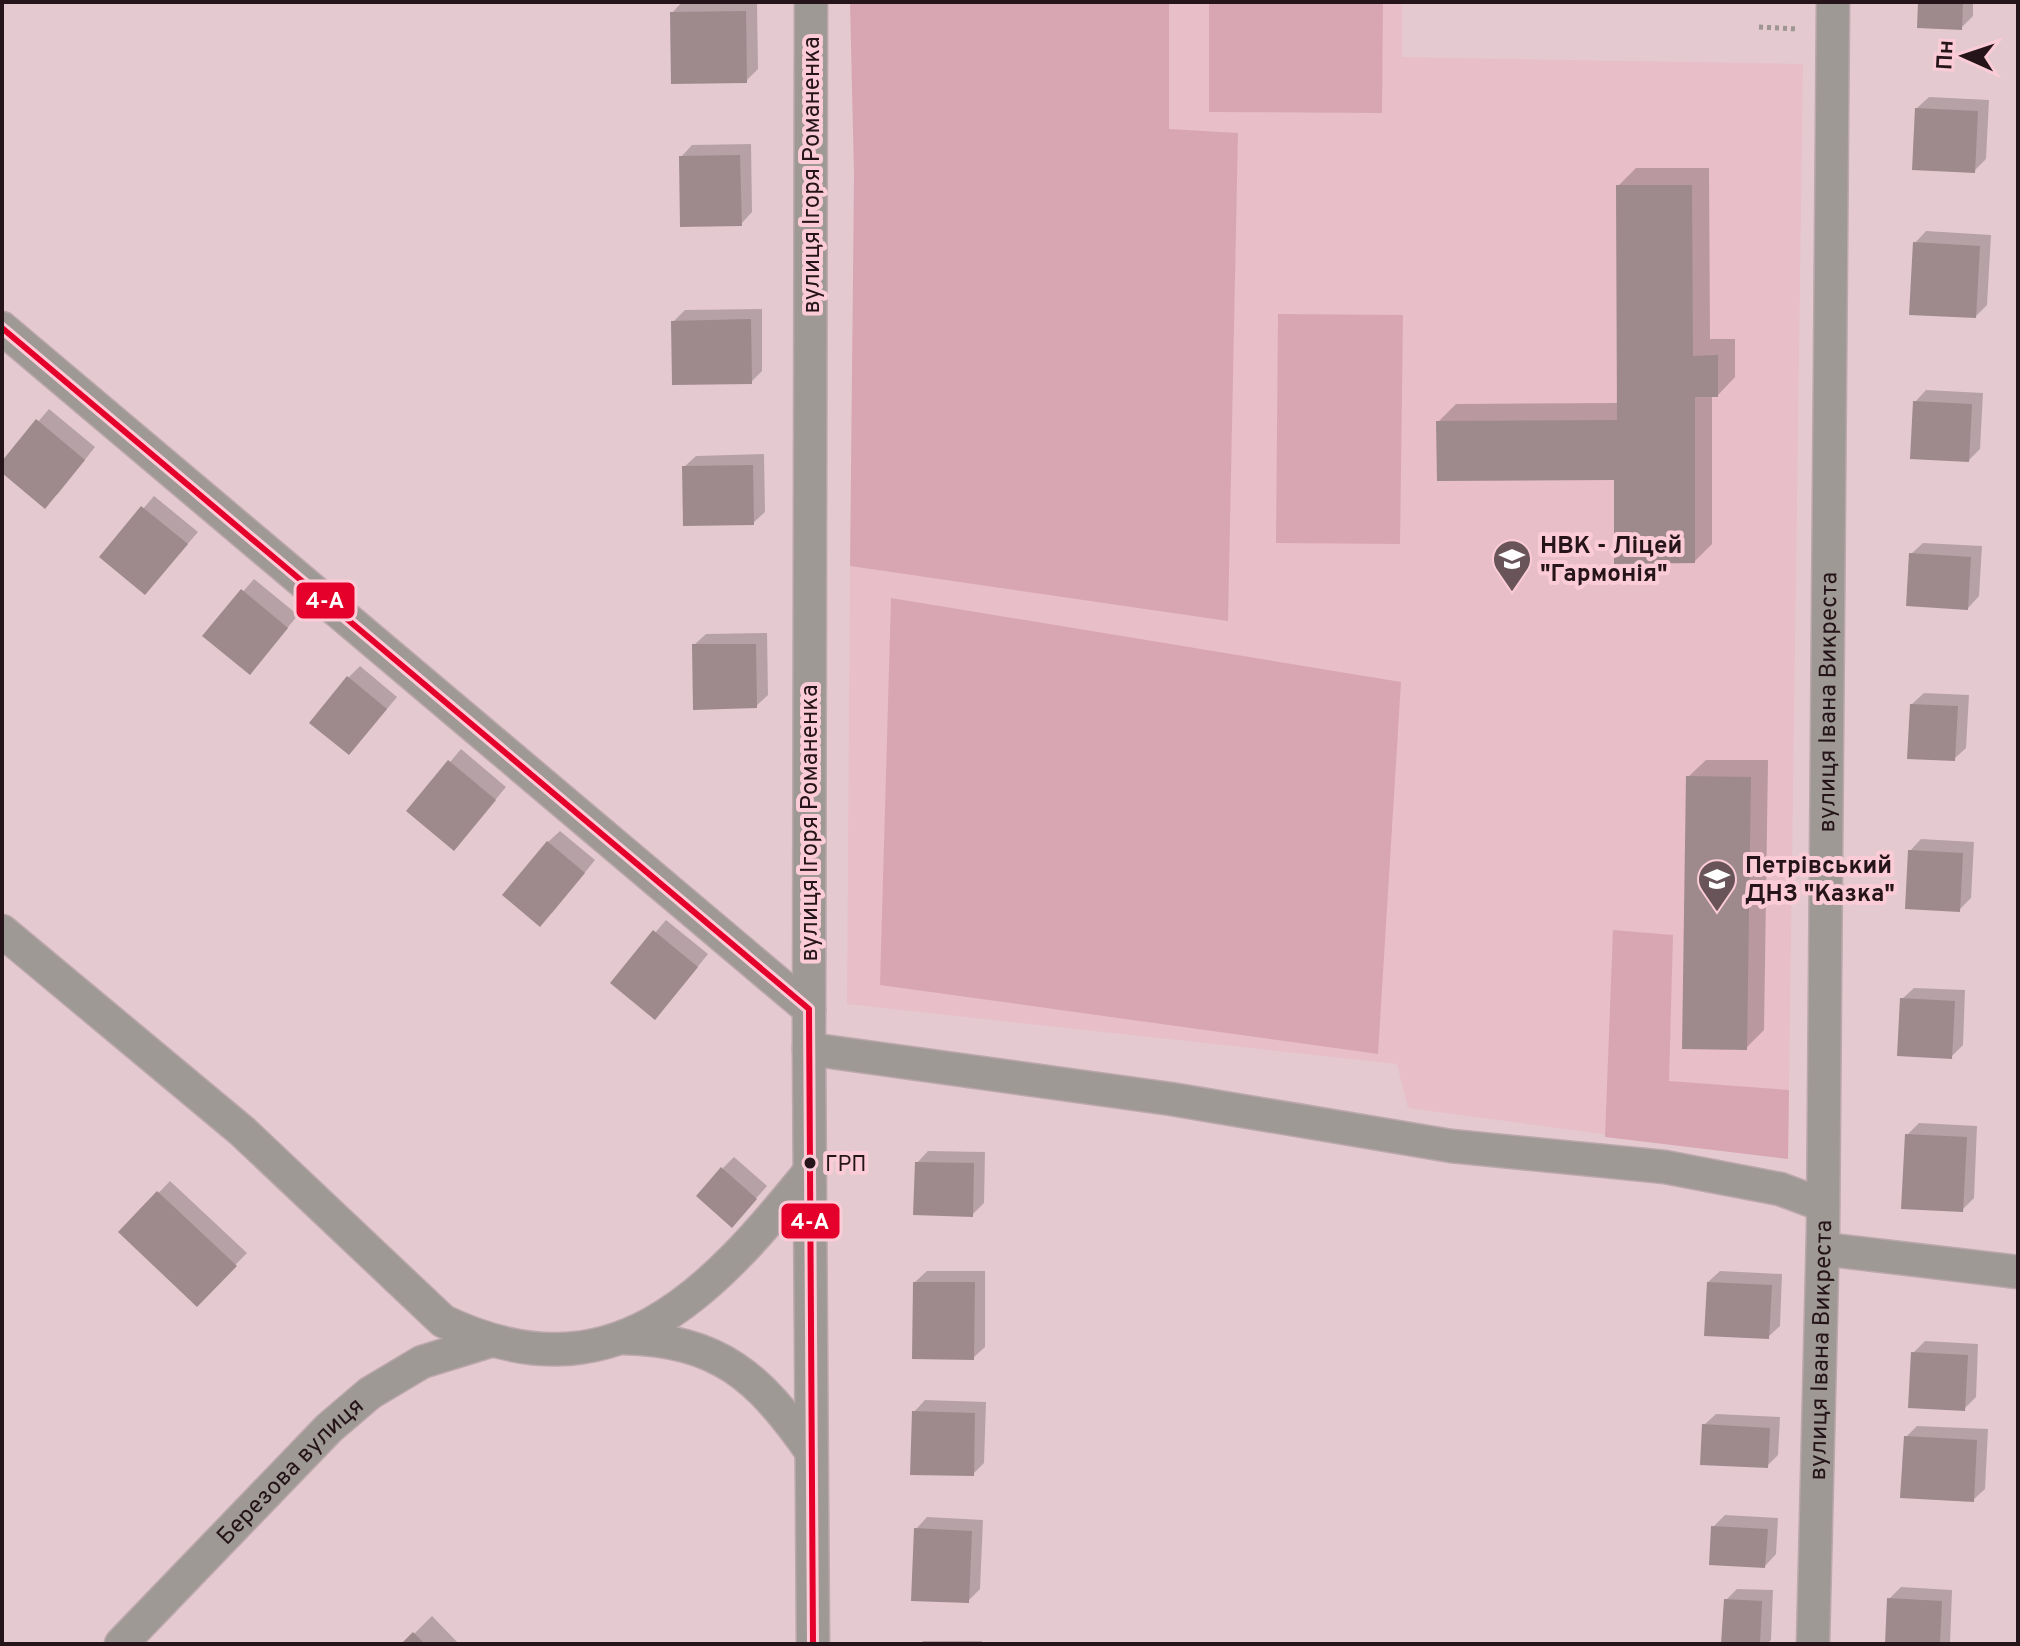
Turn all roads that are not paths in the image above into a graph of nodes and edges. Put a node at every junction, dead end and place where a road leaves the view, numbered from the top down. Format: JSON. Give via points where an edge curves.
{"nodes":[{"id":1,"x":811,"y":2,"type":"edge"},
{"id":2,"x":1833,"y":2,"type":"edge"},
{"id":3,"x":2,"y":328,"type":"edge"},
{"id":4,"x":2,"y":931,"type":"edge"},
{"id":5,"x":809,"y":1009,"type":"junction"},
{"id":6,"x":809,"y":1049,"type":"junction"},
{"id":7,"x":810,"y":1171,"type":"junction"},
{"id":8,"x":1823,"y":1205,"type":"junction"},
{"id":9,"x":1823,"y":1249,"type":"junction"},
{"id":10,"x":2018,"y":1272,"type":"edge"},
{"id":11,"x":620,"y":1338,"type":"junction"},
{"id":12,"x":490,"y":1341,"type":"junction"},
{"id":13,"x":811,"y":1451,"type":"junction"},
{"id":14,"x":121,"y":1644,"type":"edge"},
{"id":15,"x":813,"y":1644,"type":"edge"},
{"id":16,"x":1813,"y":1644,"type":"edge"}],
"edges":[{"from":1,"to":5,"type":"street","name":"вулиця Ігоря Романенка"},
{"from":2,"to":8,"type":"street","name":"вулиця Івана Викреста"},
{"from":3,"to":5,"type":"street"},
{"from":4,"to":12,"type":"street","via":[[242,1131],[443,1321]]},
{"from":5,"to":6,"type":"street","name":"вулиця Ігоря Романенка"},
{"from":6,"to":7,"type":"street","name":"вулиця Ігоря Романенка"},
{"from":6,"to":8,"type":"street","via":[[1186,1101],[1451,1146],[1665,1167],[1780,1189]]},
{"from":7,"to":11,"type":"street","via":[[721,1272],[681,1307]]},
{"from":7,"to":13,"type":"street","name":"вулиця Ігоря Романенка"},
{"from":8,"to":9,"type":"street","name":"вулиця Івана Викреста"},
{"from":9,"to":10,"type":"street"},
{"from":9,"to":16,"type":"street","name":"вулиця Івана Викреста"},
{"from":11,"to":12,"type":"street","via":[[563,1350]]},
{"from":11,"to":13,"type":"street","via":[[683,1345],[742,1372],[767,1392]]},
{"from":12,"to":14,"type":"street","name":"Березова вулиця","via":[[422,1362],[370,1393],[329,1428]]},
{"from":13,"to":15,"type":"street","name":"вулиця Ігоря Романенка"}]}
